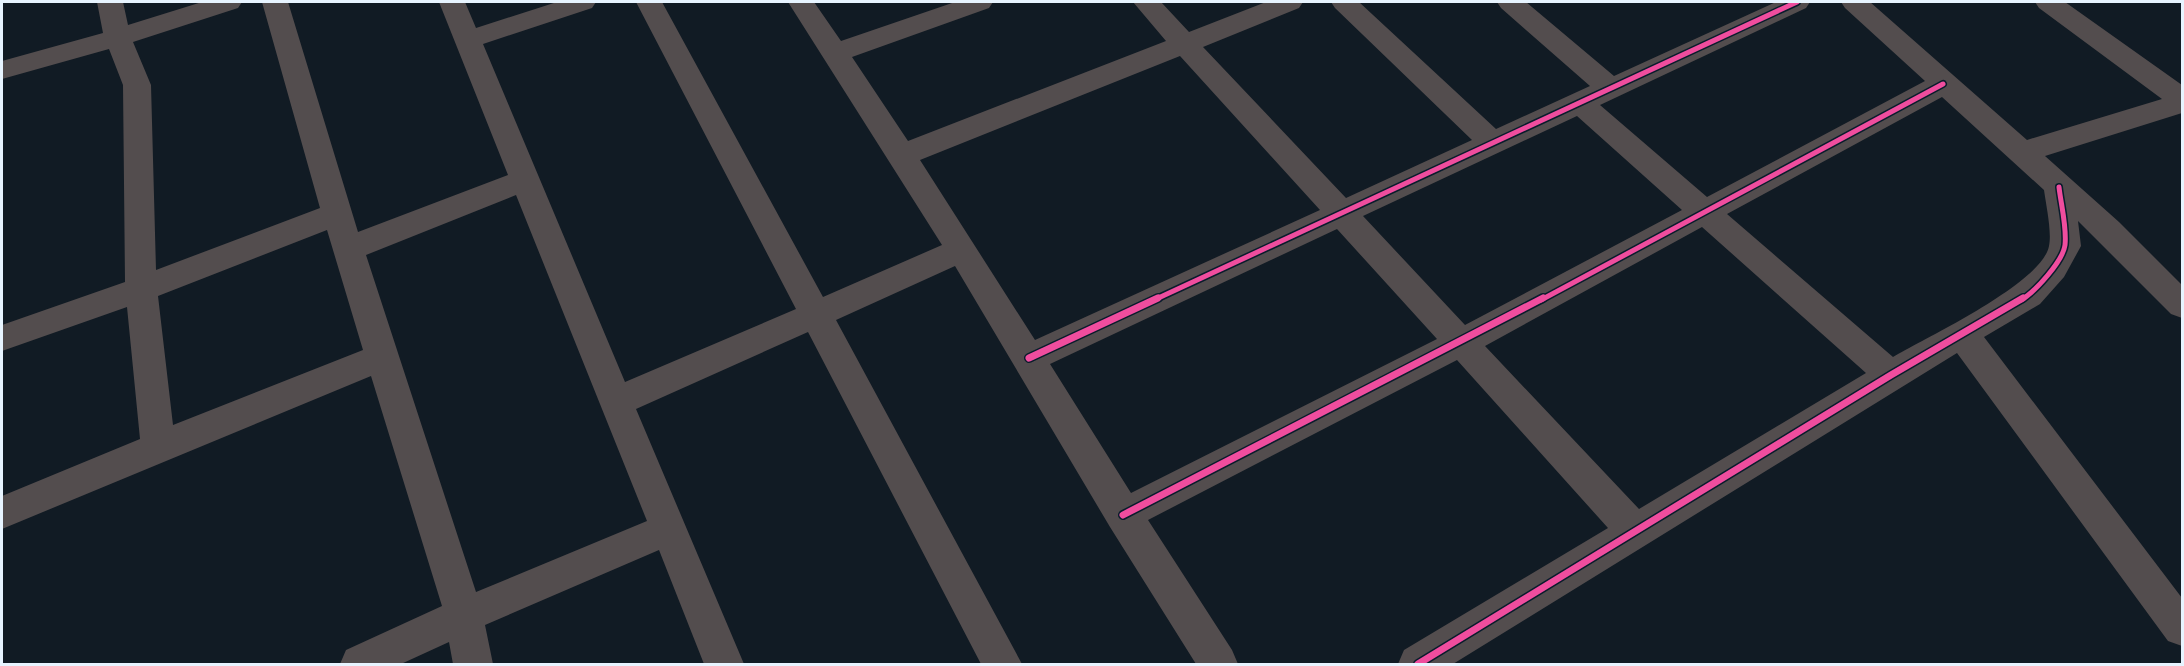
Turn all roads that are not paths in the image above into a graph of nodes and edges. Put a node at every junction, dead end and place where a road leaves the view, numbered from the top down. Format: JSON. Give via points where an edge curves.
{"nodes":[{"id":1,"x":110,"y":2,"type":"edge"},
{"id":2,"x":229,"y":2,"type":"edge"},
{"id":3,"x":275,"y":2,"type":"edge"},
{"id":4,"x":452,"y":2,"type":"edge"},
{"id":5,"x":584,"y":2,"type":"edge"},
{"id":6,"x":650,"y":2,"type":"edge"},
{"id":7,"x":801,"y":2,"type":"edge"},
{"id":8,"x":980,"y":2,"type":"edge"},
{"id":9,"x":1146,"y":2,"type":"edge"},
{"id":10,"x":1290,"y":2,"type":"edge"},
{"id":11,"x":1344,"y":2,"type":"edge"},
{"id":12,"x":1510,"y":2,"type":"edge"},
{"id":13,"x":1854,"y":2,"type":"edge"},
{"id":14,"x":2048,"y":2,"type":"edge"},
{"id":15,"x":1778,"y":5,"type":"edge"},
{"id":16,"x":117,"y":38,"type":"junction"},
{"id":17,"x":467,"y":40,"type":"junction"},
{"id":18,"x":1184,"y":45,"type":"junction"},
{"id":19,"x":836,"y":53,"type":"junction"},
{"id":20,"x":2,"y":70,"type":"edge"},
{"id":21,"x":1943,"y":84,"type":"junction"},
{"id":22,"x":1609,"y":87,"type":"junction"},
{"id":23,"x":2182,"y":101,"type":"edge"},
{"id":24,"x":1579,"y":102,"type":"junction"},
{"id":25,"x":1492,"y":142,"type":"junction"},
{"id":26,"x":2020,"y":153,"type":"junction"},
{"id":27,"x":900,"y":156,"type":"junction"},
{"id":28,"x":525,"y":180,"type":"junction"},
{"id":29,"x":2059,"y":187,"type":"junction"},
{"id":30,"x":1343,"y":212,"type":"junction"},
{"id":31,"x":1705,"y":212,"type":"junction"},
{"id":32,"x":338,"y":214,"type":"junction"},
{"id":33,"x":348,"y":249,"type":"junction"},
{"id":34,"x":962,"y":250,"type":"junction"},
{"id":35,"x":141,"y":289,"type":"junction"},
{"id":36,"x":2182,"y":305,"type":"edge"},
{"id":37,"x":814,"y":315,"type":"junction"},
{"id":38,"x":1963,"y":335,"type":"junction"},
{"id":39,"x":2,"y":338,"type":"edge"},
{"id":40,"x":1462,"y":342,"type":"junction"},
{"id":41,"x":382,"y":357,"type":"junction"},
{"id":42,"x":1029,"y":358,"type":"junction"},
{"id":43,"x":1892,"y":375,"type":"junction"},
{"id":44,"x":616,"y":402,"type":"junction"},
{"id":45,"x":158,"y":447,"type":"junction"},
{"id":46,"x":2,"y":513,"type":"edge"},
{"id":47,"x":1123,"y":515,"type":"junction"},
{"id":48,"x":668,"y":529,"type":"junction"},
{"id":49,"x":1636,"y":532,"type":"junction"},
{"id":50,"x":464,"y":615,"type":"junction"},
{"id":51,"x":2182,"y":628,"type":"edge"},
{"id":52,"x":360,"y":664,"type":"edge"},
{"id":53,"x":473,"y":664,"type":"edge"},
{"id":54,"x":724,"y":664,"type":"edge"},
{"id":55,"x":1002,"y":664,"type":"edge"},
{"id":56,"x":1218,"y":664,"type":"edge"},
{"id":57,"x":1418,"y":664,"type":"edge"}],
"edges":[{"from":1,"to":16,"type":"street"},
{"from":2,"to":16,"type":"street"},
{"from":3,"to":32,"type":"street"},
{"from":4,"to":17,"type":"street"},
{"from":5,"to":17,"type":"street"},
{"from":6,"to":37,"type":"street"},
{"from":7,"to":19,"type":"street"},
{"from":8,"to":19,"type":"street"},
{"from":9,"to":18,"type":"street"},
{"from":10,"to":18,"type":"street"},
{"from":11,"to":25,"type":"street"},
{"from":12,"to":22,"type":"street"},
{"from":13,"to":21,"type":"street"},
{"from":14,"to":23,"type":"street"},
{"from":15,"to":22,"type":"street"},
{"from":16,"to":20,"type":"street"},
{"from":16,"to":35,"type":"street","via":[[137,85]]},
{"from":17,"to":28,"type":"street"},
{"from":18,"to":27,"type":"street"},
{"from":18,"to":30,"type":"street"},
{"from":19,"to":27,"type":"street"},
{"from":21,"to":26,"type":"street"},
{"from":21,"to":31,"type":"street"},
{"from":22,"to":24,"type":"street"},
{"from":23,"to":26,"type":"street"},
{"from":24,"to":25,"type":"street"},
{"from":24,"to":31,"type":"street"},
{"from":25,"to":30,"type":"street"},
{"from":26,"to":29,"type":"street"},
{"from":27,"to":34,"type":"street"},
{"from":28,"to":33,"type":"street"},
{"from":28,"to":44,"type":"street"},
{"from":29,"to":36,"type":"street"},
{"from":29,"to":38,"type":"street","via":[[2065,246],[2053,268],[2029,295]]},
{"from":30,"to":40,"type":"street"},
{"from":30,"to":42,"type":"street"},
{"from":31,"to":40,"type":"street"},
{"from":31,"to":43,"type":"street"},
{"from":32,"to":33,"type":"street"},
{"from":32,"to":35,"type":"street"},
{"from":33,"to":41,"type":"street"},
{"from":34,"to":37,"type":"street"},
{"from":34,"to":42,"type":"street"},
{"from":35,"to":39,"type":"street"},
{"from":35,"to":45,"type":"street"},
{"from":37,"to":44,"type":"street"},
{"from":37,"to":55,"type":"street"},
{"from":38,"to":43,"type":"street"},
{"from":38,"to":51,"type":"street"},
{"from":40,"to":47,"type":"street"},
{"from":40,"to":49,"type":"street"},
{"from":41,"to":45,"type":"street"},
{"from":41,"to":50,"type":"street"},
{"from":42,"to":47,"type":"street"},
{"from":43,"to":49,"type":"street"},
{"from":44,"to":48,"type":"street"},
{"from":45,"to":46,"type":"street"},
{"from":47,"to":56,"type":"street"},
{"from":48,"to":50,"type":"street"},
{"from":48,"to":54,"type":"street"},
{"from":49,"to":57,"type":"street"},
{"from":50,"to":52,"type":"street"},
{"from":50,"to":53,"type":"street"}]}
